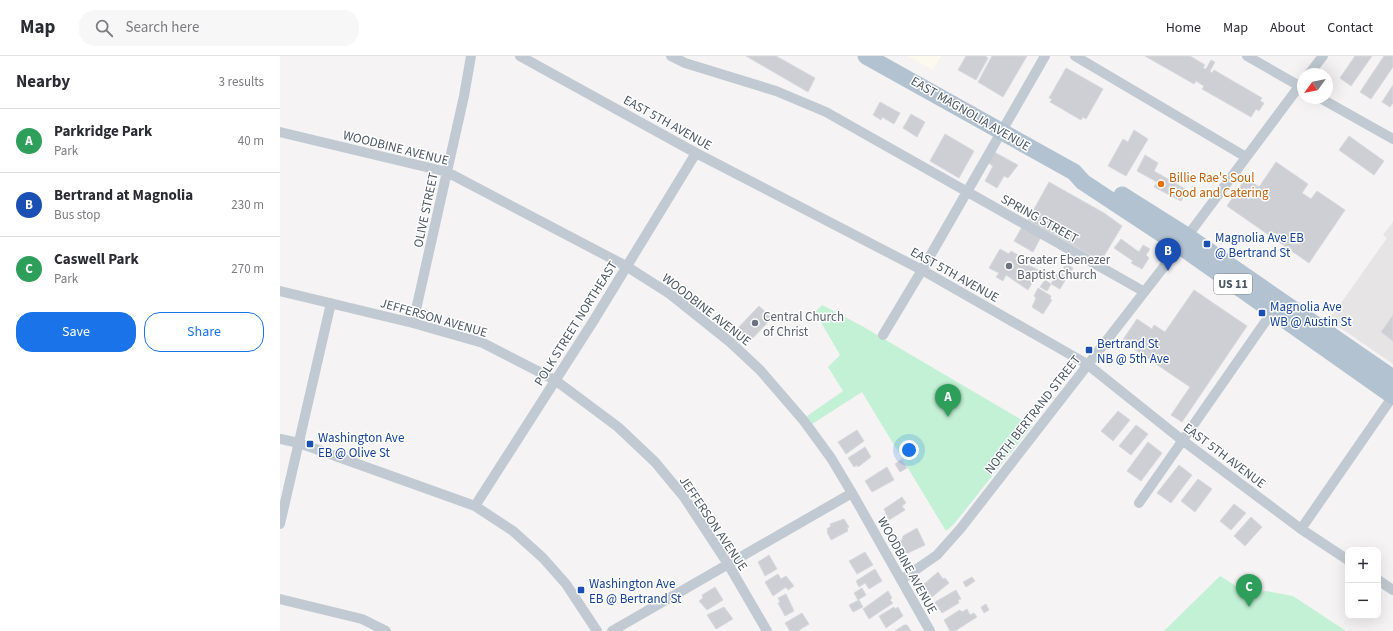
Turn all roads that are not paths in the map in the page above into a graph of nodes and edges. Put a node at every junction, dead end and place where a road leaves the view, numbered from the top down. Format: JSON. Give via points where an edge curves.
{"nodes":[{"id":1,"x":471,"y":56,"type":"edge"},
{"id":2,"x":520,"y":56,"type":"edge"},
{"id":3,"x":671,"y":56,"type":"edge"},
{"id":4,"x":866,"y":56,"type":"edge"},
{"id":5,"x":1045,"y":56,"type":"edge"},
{"id":6,"x":1075,"y":56,"type":"edge"},
{"id":7,"x":1247,"y":56,"type":"edge"},
{"id":8,"x":1323,"y":56,"type":"edge"},
{"id":9,"x":686,"y":60,"type":"edge"},
{"id":10,"x":1314,"y":68,"type":"edge"},
{"id":11,"x":1297,"y":82,"type":"edge"},
{"id":12,"x":1297,"y":91,"type":"edge"},
{"id":13,"x":1331,"y":104,"type":"edge"},
{"id":14,"x":1001,"y":131,"type":"junction"},
{"id":15,"x":280,"y":132,"type":"edge"},
{"id":16,"x":1393,"y":139,"type":"edge"},
{"id":17,"x":696,"y":153,"type":"junction"},
{"id":18,"x":1246,"y":157,"type":"junction"},
{"id":19,"x":447,"y":172,"type":"junction"},
{"id":20,"x":966,"y":191,"type":"junction"},
{"id":21,"x":1183,"y":241,"type":"junction"},
{"id":22,"x":626,"y":266,"type":"junction"},
{"id":23,"x":922,"y":270,"type":"junction"},
{"id":24,"x":1143,"y":291,"type":"junction"},
{"id":25,"x":280,"y":292,"type":"edge"},
{"id":26,"x":331,"y":303,"type":"junction"},
{"id":27,"x":1272,"y":312,"type":"junction"},
{"id":28,"x":413,"y":323,"type":"junction"},
{"id":29,"x":883,"y":335,"type":"dead end"},
{"id":30,"x":1086,"y":364,"type":"junction"},
{"id":31,"x":1393,"y":378,"type":"edge"},
{"id":32,"x":555,"y":380,"type":"junction"},
{"id":33,"x":1393,"y":396,"type":"edge"},
{"id":34,"x":280,"y":439,"type":"edge"},
{"id":35,"x":1182,"y":440,"type":"junction"},
{"id":36,"x":299,"y":443,"type":"junction"},
{"id":37,"x":852,"y":493,"type":"junction"},
{"id":38,"x":1139,"y":503,"type":"dead end"},
{"id":39,"x":475,"y":506,"type":"junction"},
{"id":40,"x":280,"y":524,"type":"edge"},
{"id":41,"x":1301,"y":529,"type":"junction"},
{"id":42,"x":1345,"y":558,"type":"edge"},
{"id":43,"x":728,"y":564,"type":"junction"},
{"id":44,"x":901,"y":580,"type":"junction"},
{"id":45,"x":1381,"y":582,"type":"edge"},
{"id":46,"x":1393,"y":590,"type":"edge"},
{"id":47,"x":280,"y":599,"type":"edge"},
{"id":48,"x":386,"y":631,"type":"edge"},
{"id":49,"x":597,"y":631,"type":"edge"},
{"id":50,"x":612,"y":631,"type":"edge"},
{"id":51,"x":767,"y":631,"type":"edge"},
{"id":52,"x":930,"y":631,"type":"edge"}],
"edges":[{"from":1,"to":19,"type":"street","name":"OLIVE STREET"},
{"from":2,"to":17,"type":"street","name":"EAST 5TH AVENUE"},
{"from":3,"to":9,"type":"street","name":"SPRING STREET"},
{"from":4,"to":14,"type":"main road","name":"EAST MAGNOLIA AVENUE"},
{"from":5,"to":14,"type":"street"},
{"from":6,"to":18,"type":"street"},
{"from":7,"to":11,"type":"street"},
{"from":8,"to":10,"type":"street"},
{"from":9,"to":20,"type":"street","name":"SPRING STREET","via":[[800,100]]},
{"from":12,"to":18,"type":"street","name":"NORTH BERTRAND STREET"},
{"from":13,"to":16,"type":"street"},
{"from":14,"to":20,"type":"street"},
{"from":14,"to":21,"type":"main road","name":"EAST MAGNOLIA AVENUE","via":[[1074,172],[1087,173]]},
{"from":15,"to":19,"type":"street","name":"WOODBINE AVENUE"},
{"from":17,"to":22,"type":"street","name":"POLK STREET NORTHEAST"},
{"from":17,"to":23,"type":"street","name":"EAST 5TH AVENUE"},
{"from":18,"to":21,"type":"street","name":"NORTH BERTRAND STREET"},
{"from":19,"to":22,"type":"street","name":"WOODBINE AVENUE"},
{"from":19,"to":28,"type":"street","name":"OLIVE STREET"},
{"from":20,"to":23,"type":"street"},
{"from":20,"to":24,"type":"street","name":"SPRING STREET"},
{"from":21,"to":24,"type":"street","name":"NORTH BERTRAND STREET"},
{"from":21,"to":27,"type":"main road","name":"EAST MAGNOLIA AVENUE","number":"US 11"},
{"from":21,"to":31,"type":"main road","name":"EAST MAGNOLIA AVENUE"},
{"from":22,"to":32,"type":"street","name":"POLK STREET NORTHEAST"},
{"from":22,"to":37,"type":"street","name":"WOODBINE AVENUE","via":[[670,294],[730,342],[760,370],[804,421]]},
{"from":23,"to":29,"type":"street"},
{"from":23,"to":30,"type":"street","name":"EAST 5TH AVENUE"},
{"from":24,"to":30,"type":"street","name":"NORTH BERTRAND STREET"},
{"from":25,"to":26,"type":"street","name":"JEFFERSON AVENUE"},
{"from":26,"to":28,"type":"street","name":"JEFFERSON AVENUE"},
{"from":26,"to":36,"type":"street"},
{"from":27,"to":33,"type":"main road","name":"EAST MAGNOLIA AVENUE","number":"US 11"},
{"from":27,"to":35,"type":"street"},
{"from":28,"to":32,"type":"street","name":"JEFFERSON AVENUE","via":[[483,343]]},
{"from":30,"to":35,"type":"street","name":"EAST 5TH AVENUE"},
{"from":30,"to":44,"type":"street","name":"NORTH BERTRAND STREET","via":[[961,528],[936,555]]},
{"from":32,"to":39,"type":"street","name":"POLK STREET NORTHEAST"},
{"from":32,"to":43,"type":"street","name":"JEFFERSON AVENUE","via":[[618,427],[655,462],[684,496]]},
{"from":33,"to":41,"type":"street"},
{"from":34,"to":36,"type":"street"},
{"from":35,"to":38,"type":"street"},
{"from":35,"to":41,"type":"street","name":"EAST 5TH AVENUE"},
{"from":36,"to":39,"type":"street"},
{"from":36,"to":40,"type":"street"},
{"from":37,"to":43,"type":"street"},
{"from":37,"to":44,"type":"street","name":"WOODBINE AVENUE"},
{"from":39,"to":49,"type":"street","via":[[513,532],[543,558],[566,584]]},
{"from":41,"to":42,"type":"street","name":"EAST 5TH AVENUE"},
{"from":43,"to":50,"type":"street"},
{"from":43,"to":51,"type":"street","name":"JEFFERSON AVENUE"},
{"from":44,"to":52,"type":"street","name":"WOODBINE AVENUE"},
{"from":45,"to":46,"type":"street"},
{"from":47,"to":48,"type":"street","via":[[362,619]]}]}
